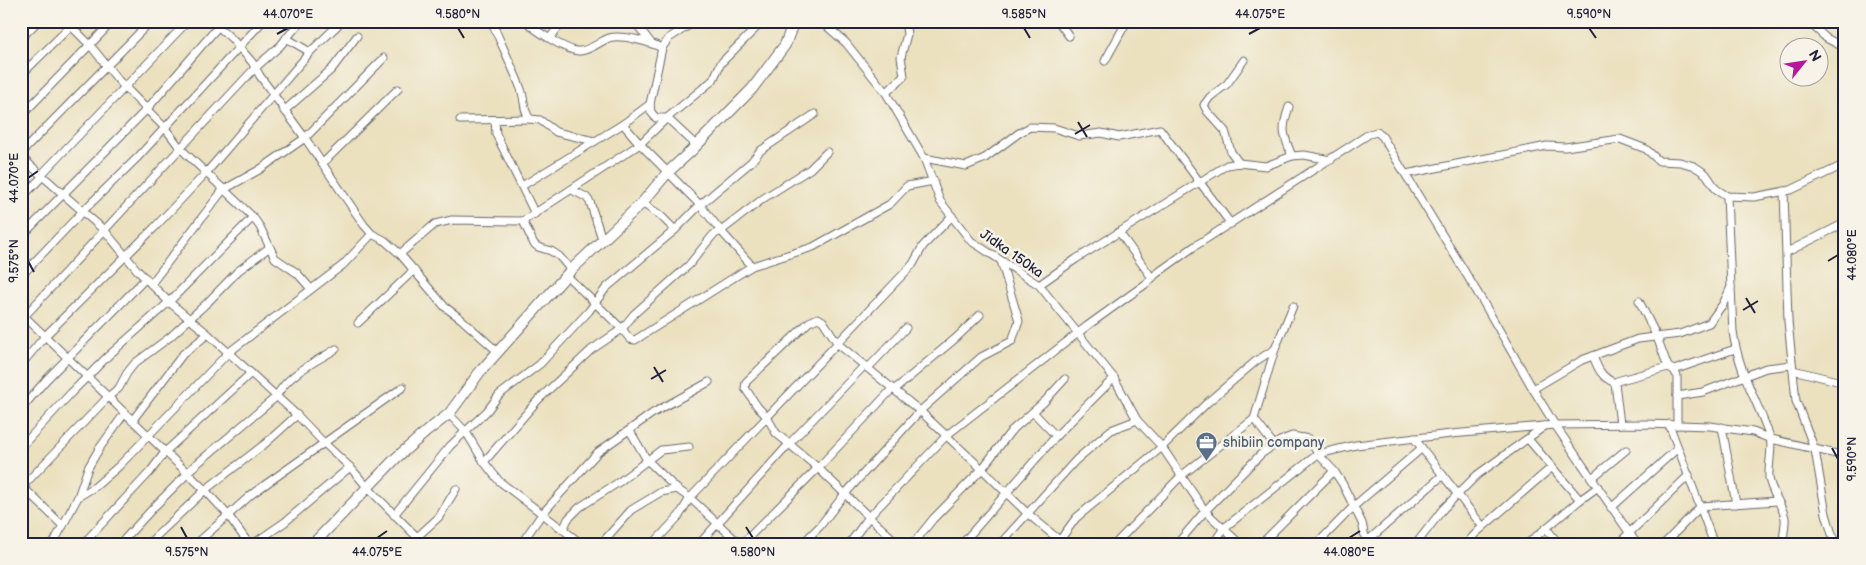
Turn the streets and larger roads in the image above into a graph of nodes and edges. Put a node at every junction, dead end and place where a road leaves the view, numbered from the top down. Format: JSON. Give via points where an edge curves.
{"nodes":[{"id":1,"x":36,"y":21,"type":"edge"},
{"id":2,"x":113,"y":21,"type":"edge"},
{"id":3,"x":151,"y":21,"type":"edge"},
{"id":4,"x":188,"y":21,"type":"edge"},
{"id":5,"x":263,"y":21,"type":"edge"},
{"id":6,"x":301,"y":21,"type":"edge"},
{"id":7,"x":493,"y":21,"type":"edge"},
{"id":8,"x":526,"y":21,"type":"edge"},
{"id":9,"x":564,"y":21,"type":"edge"},
{"id":10,"x":634,"y":21,"type":"edge"},
{"id":11,"x":696,"y":21,"type":"edge"},
{"id":12,"x":763,"y":21,"type":"edge"},
{"id":13,"x":794,"y":21,"type":"edge"},
{"id":14,"x":821,"y":21,"type":"edge"},
{"id":15,"x":905,"y":21,"type":"edge"},
{"id":16,"x":1058,"y":21,"type":"edge"},
{"id":17,"x":1127,"y":21,"type":"edge"},
{"id":18,"x":1803,"y":21,"type":"edge"},
{"id":19,"x":71,"y":23,"type":"edge"},
{"id":20,"x":218,"y":23,"type":"edge"},
{"id":21,"x":338,"y":25,"type":"dead end"},
{"id":22,"x":21,"y":36,"type":"edge"},
{"id":23,"x":357,"y":36,"type":"dead end"},
{"id":24,"x":1069,"y":36,"type":"dead end"},
{"id":25,"x":286,"y":38,"type":"junction"},
{"id":26,"x":550,"y":38,"type":"junction"},
{"id":27,"x":650,"y":43,"type":"junction"},
{"id":28,"x":90,"y":45,"type":"junction"},
{"id":29,"x":239,"y":47,"type":"junction"},
{"id":30,"x":662,"y":48,"type":"junction"},
{"id":31,"x":1845,"y":48,"type":"edge"},
{"id":32,"x":310,"y":52,"type":"junction"},
{"id":33,"x":384,"y":58,"type":"dead end"},
{"id":34,"x":1244,"y":60,"type":"dead end"},
{"id":35,"x":1104,"y":62,"type":"dead end"},
{"id":36,"x":107,"y":66,"type":"junction"},
{"id":37,"x":255,"y":68,"type":"junction"},
{"id":38,"x":21,"y":75,"type":"edge"},
{"id":39,"x":126,"y":88,"type":"junction"},
{"id":40,"x":398,"y":89,"type":"dead end"},
{"id":41,"x":886,"y":93,"type":"junction"},
{"id":42,"x":273,"y":95,"type":"junction"},
{"id":43,"x":650,"y":104,"type":"junction"},
{"id":44,"x":1289,"y":108,"type":"dead end"},
{"id":45,"x":147,"y":110,"type":"junction"},
{"id":46,"x":284,"y":111,"type":"junction"},
{"id":47,"x":815,"y":114,"type":"dead end"},
{"id":48,"x":21,"y":116,"type":"edge"},
{"id":49,"x":666,"y":118,"type":"junction"},
{"id":50,"x":530,"y":119,"type":"junction"},
{"id":51,"x":460,"y":120,"type":"dead end"},
{"id":52,"x":495,"y":120,"type":"junction"},
{"id":53,"x":623,"y":124,"type":"junction"},
{"id":54,"x":165,"y":128,"type":"junction"},
{"id":55,"x":305,"y":138,"type":"junction"},
{"id":56,"x":594,"y":141,"type":"junction"},
{"id":57,"x":640,"y":144,"type":"junction"},
{"id":58,"x":696,"y":145,"type":"junction"},
{"id":59,"x":181,"y":149,"type":"junction"},
{"id":60,"x":827,"y":152,"type":"dead end"},
{"id":61,"x":21,"y":155,"type":"edge"},
{"id":62,"x":1292,"y":156,"type":"junction"},
{"id":63,"x":924,"y":158,"type":"junction"},
{"id":64,"x":1331,"y":160,"type":"junction"},
{"id":65,"x":1239,"y":163,"type":"junction"},
{"id":66,"x":322,"y":164,"type":"junction"},
{"id":67,"x":1845,"y":164,"type":"edge"},
{"id":68,"x":668,"y":172,"type":"junction"},
{"id":69,"x":206,"y":174,"type":"junction"},
{"id":70,"x":1406,"y":174,"type":"junction"},
{"id":71,"x":42,"y":176,"type":"junction"},
{"id":72,"x":934,"y":181,"type":"junction"},
{"id":73,"x":1200,"y":181,"type":"junction"},
{"id":74,"x":522,"y":186,"type":"junction"},
{"id":75,"x":224,"y":190,"type":"junction"},
{"id":76,"x":572,"y":190,"type":"junction"},
{"id":77,"x":1784,"y":191,"type":"junction"},
{"id":78,"x":62,"y":195,"type":"junction"},
{"id":79,"x":1727,"y":196,"type":"junction"},
{"id":80,"x":21,"y":198,"type":"edge"},
{"id":81,"x":642,"y":203,"type":"junction"},
{"id":82,"x":700,"y":205,"type":"junction"},
{"id":83,"x":83,"y":211,"type":"junction"},
{"id":84,"x":534,"y":214,"type":"junction"},
{"id":85,"x":952,"y":216,"type":"junction"},
{"id":86,"x":253,"y":217,"type":"junction"},
{"id":87,"x":523,"y":221,"type":"junction"},
{"id":88,"x":1231,"y":224,"type":"junction"},
{"id":89,"x":1845,"y":224,"type":"edge"},
{"id":90,"x":675,"y":230,"type":"junction"},
{"id":91,"x":105,"y":231,"type":"junction"},
{"id":92,"x":721,"y":231,"type":"junction"},
{"id":93,"x":1119,"y":232,"type":"junction"},
{"id":94,"x":372,"y":234,"type":"junction"},
{"id":95,"x":21,"y":237,"type":"edge"},
{"id":96,"x":603,"y":242,"type":"junction"},
{"id":97,"x":270,"y":247,"type":"junction"},
{"id":98,"x":1787,"y":252,"type":"junction"},
{"id":99,"x":400,"y":254,"type":"junction"},
{"id":100,"x":126,"y":257,"type":"junction"},
{"id":101,"x":1001,"y":261,"type":"junction"},
{"id":102,"x":752,"y":266,"type":"junction"},
{"id":103,"x":414,"y":270,"type":"junction"},
{"id":104,"x":569,"y":273,"type":"junction"},
{"id":105,"x":21,"y":276,"type":"edge"},
{"id":106,"x":1152,"y":278,"type":"junction"},
{"id":107,"x":149,"y":281,"type":"junction"},
{"id":108,"x":1732,"y":284,"type":"junction"},
{"id":109,"x":1039,"y":285,"type":"junction"},
{"id":110,"x":311,"y":288,"type":"junction"},
{"id":111,"x":1639,"y":301,"type":"dead end"},
{"id":112,"x":169,"y":302,"type":"junction"},
{"id":113,"x":594,"y":303,"type":"junction"},
{"id":114,"x":1292,"y":306,"type":"dead end"},
{"id":115,"x":980,"y":315,"type":"dead end"},
{"id":116,"x":22,"y":317,"type":"edge"},
{"id":117,"x":189,"y":320,"type":"junction"},
{"id":118,"x":358,"y":323,"type":"dead end"},
{"id":119,"x":906,"y":328,"type":"dead end"},
{"id":120,"x":622,"y":329,"type":"junction"},
{"id":121,"x":1077,"y":333,"type":"junction"},
{"id":122,"x":208,"y":334,"type":"junction"},
{"id":123,"x":45,"y":336,"type":"junction"},
{"id":124,"x":1657,"y":337,"type":"junction"},
{"id":125,"x":838,"y":344,"type":"junction"},
{"id":126,"x":336,"y":349,"type":"dead end"},
{"id":127,"x":1275,"y":349,"type":"junction"},
{"id":128,"x":1735,"y":349,"type":"junction"},
{"id":129,"x":498,"y":352,"type":"junction"},
{"id":130,"x":228,"y":353,"type":"junction"},
{"id":131,"x":1593,"y":356,"type":"junction"},
{"id":132,"x":68,"y":358,"type":"junction"},
{"id":133,"x":21,"y":365,"type":"edge"},
{"id":134,"x":867,"y":367,"type":"junction"},
{"id":135,"x":1792,"y":367,"type":"junction"},
{"id":136,"x":1671,"y":368,"type":"junction"},
{"id":137,"x":251,"y":373,"type":"junction"},
{"id":138,"x":1744,"y":376,"type":"junction"},
{"id":139,"x":87,"y":377,"type":"junction"},
{"id":140,"x":1114,"y":378,"type":"junction"},
{"id":141,"x":1065,"y":379,"type":"dead end"},
{"id":142,"x":709,"y":382,"type":"dead end"},
{"id":143,"x":1614,"y":383,"type":"junction"},
{"id":144,"x":1845,"y":383,"type":"edge"},
{"id":145,"x":403,"y":387,"type":"dead end"},
{"id":146,"x":893,"y":389,"type":"junction"},
{"id":147,"x":1533,"y":389,"type":"junction"},
{"id":148,"x":1677,"y":396,"type":"junction"},
{"id":149,"x":108,"y":397,"type":"junction"},
{"id":150,"x":276,"y":397,"type":"junction"},
{"id":151,"x":21,"y":409,"type":"edge"},
{"id":152,"x":920,"y":411,"type":"junction"},
{"id":153,"x":1033,"y":412,"type":"junction"},
{"id":154,"x":124,"y":414,"type":"junction"},
{"id":155,"x":449,"y":414,"type":"junction"},
{"id":156,"x":297,"y":415,"type":"junction"},
{"id":157,"x":767,"y":417,"type":"junction"},
{"id":158,"x":1254,"y":419,"type":"junction"},
{"id":159,"x":1138,"y":420,"type":"junction"},
{"id":160,"x":132,"y":421,"type":"junction"},
{"id":161,"x":1620,"y":424,"type":"junction"},
{"id":162,"x":1673,"y":424,"type":"junction"},
{"id":163,"x":1555,"y":425,"type":"junction"},
{"id":164,"x":1546,"y":426,"type":"junction"},
{"id":165,"x":1722,"y":427,"type":"junction"},
{"id":166,"x":630,"y":431,"type":"junction"},
{"id":167,"x":466,"y":432,"type":"junction"},
{"id":168,"x":148,"y":435,"type":"junction"},
{"id":169,"x":948,"y":435,"type":"junction"},
{"id":170,"x":1056,"y":436,"type":"junction"},
{"id":171,"x":1414,"y":438,"type":"junction"},
{"id":172,"x":1528,"y":439,"type":"junction"},
{"id":173,"x":1770,"y":439,"type":"junction"},
{"id":174,"x":324,"y":443,"type":"junction"},
{"id":175,"x":789,"y":444,"type":"junction"},
{"id":176,"x":1274,"y":445,"type":"junction"},
{"id":177,"x":21,"y":447,"type":"edge"},
{"id":178,"x":688,"y":447,"type":"dead end"},
{"id":179,"x":1162,"y":447,"type":"junction"},
{"id":180,"x":1422,"y":448,"type":"junction"},
{"id":181,"x":1678,"y":448,"type":"junction"},
{"id":182,"x":1626,"y":450,"type":"dead end"},
{"id":183,"x":1816,"y":450,"type":"junction"},
{"id":184,"x":165,"y":452,"type":"junction"},
{"id":185,"x":1318,"y":454,"type":"junction"},
{"id":186,"x":1845,"y":456,"type":"edge"},
{"id":187,"x":647,"y":460,"type":"junction"},
{"id":188,"x":484,"y":462,"type":"junction"},
{"id":189,"x":350,"y":467,"type":"junction"},
{"id":190,"x":1552,"y":467,"type":"junction"},
{"id":191,"x":818,"y":468,"type":"junction"},
{"id":192,"x":982,"y":469,"type":"junction"},
{"id":193,"x":1334,"y":471,"type":"junction"},
{"id":194,"x":187,"y":473,"type":"junction"},
{"id":195,"x":1443,"y":475,"type":"junction"},
{"id":196,"x":1689,"y":475,"type":"junction"},
{"id":197,"x":1181,"y":476,"type":"junction"},
{"id":198,"x":1592,"y":478,"type":"junction"},
{"id":199,"x":22,"y":485,"type":"edge"},
{"id":200,"x":1598,"y":487,"type":"junction"},
{"id":201,"x":368,"y":488,"type":"junction"},
{"id":202,"x":456,"y":489,"type":"dead end"},
{"id":203,"x":677,"y":489,"type":"junction"},
{"id":204,"x":205,"y":490,"type":"junction"},
{"id":205,"x":1007,"y":493,"type":"junction"},
{"id":206,"x":1458,"y":494,"type":"junction"},
{"id":207,"x":844,"y":495,"type":"junction"},
{"id":208,"x":78,"y":497,"type":"junction"},
{"id":209,"x":690,"y":498,"type":"junction"},
{"id":210,"x":1580,"y":500,"type":"junction"},
{"id":211,"x":1778,"y":501,"type":"junction"},
{"id":212,"x":1736,"y":504,"type":"junction"},
{"id":213,"x":1701,"y":506,"type":"junction"},
{"id":214,"x":1353,"y":507,"type":"junction"},
{"id":215,"x":1611,"y":508,"type":"junction"},
{"id":216,"x":1205,"y":511,"type":"junction"},
{"id":217,"x":1027,"y":513,"type":"junction"},
{"id":218,"x":542,"y":514,"type":"junction"},
{"id":219,"x":394,"y":515,"type":"junction"},
{"id":220,"x":228,"y":516,"type":"junction"},
{"id":221,"x":869,"y":517,"type":"junction"},
{"id":222,"x":717,"y":523,"type":"junction"},
{"id":223,"x":63,"y":526,"type":"junction"},
{"id":224,"x":1483,"y":527,"type":"junction"},
{"id":225,"x":1224,"y":528,"type":"junction"},
{"id":226,"x":1546,"y":528,"type":"junction"},
{"id":227,"x":563,"y":530,"type":"junction"},
{"id":228,"x":1630,"y":533,"type":"junction"},
{"id":229,"x":417,"y":537,"type":"junction"},
{"id":230,"x":1061,"y":543,"type":"edge"},
{"id":231,"x":1369,"y":543,"type":"edge"},
{"id":232,"x":53,"y":544,"type":"edge"},
{"id":233,"x":83,"y":544,"type":"edge"},
{"id":234,"x":120,"y":544,"type":"edge"},
{"id":235,"x":148,"y":544,"type":"edge"},
{"id":236,"x":196,"y":544,"type":"edge"},
{"id":237,"x":249,"y":544,"type":"edge"},
{"id":238,"x":253,"y":544,"type":"edge"},
{"id":239,"x":313,"y":544,"type":"edge"},
{"id":240,"x":424,"y":544,"type":"edge"},
{"id":241,"x":522,"y":544,"type":"edge"},
{"id":242,"x":582,"y":544,"type":"edge"},
{"id":243,"x":601,"y":544,"type":"edge"},
{"id":244,"x":654,"y":544,"type":"edge"},
{"id":245,"x":699,"y":544,"type":"edge"},
{"id":246,"x":741,"y":544,"type":"edge"},
{"id":247,"x":802,"y":544,"type":"edge"},
{"id":248,"x":849,"y":544,"type":"edge"},
{"id":249,"x":899,"y":544,"type":"edge"},
{"id":250,"x":913,"y":544,"type":"edge"},
{"id":251,"x":962,"y":544,"type":"edge"},
{"id":252,"x":1000,"y":544,"type":"edge"},
{"id":253,"x":1115,"y":544,"type":"edge"},
{"id":254,"x":1177,"y":544,"type":"edge"},
{"id":255,"x":1212,"y":544,"type":"edge"},
{"id":256,"x":1240,"y":544,"type":"edge"},
{"id":257,"x":1261,"y":544,"type":"edge"},
{"id":258,"x":1317,"y":544,"type":"edge"},
{"id":259,"x":1416,"y":544,"type":"edge"},
{"id":260,"x":1466,"y":544,"type":"edge"},
{"id":261,"x":1527,"y":544,"type":"edge"},
{"id":262,"x":1559,"y":544,"type":"edge"},
{"id":263,"x":1618,"y":544,"type":"edge"},
{"id":264,"x":1637,"y":544,"type":"edge"},
{"id":265,"x":1664,"y":544,"type":"edge"},
{"id":266,"x":1714,"y":544,"type":"edge"},
{"id":267,"x":1784,"y":544,"type":"edge"},
{"id":268,"x":1835,"y":544,"type":"edge"}],
"edges":[{"from":1,"to":22,"type":"street"},
{"from":2,"to":28,"type":"street"},
{"from":3,"to":36,"type":"street"},
{"from":4,"to":39,"type":"street"},
{"from":5,"to":29,"type":"street"},
{"from":6,"to":25,"type":"street"},
{"from":7,"to":50,"type":"street"},
{"from":8,"to":26,"type":"street"},
{"from":9,"to":26,"type":"street"},
{"from":10,"to":27,"type":"street"},
{"from":11,"to":30,"type":"street","via":[[669,38]]},
{"from":12,"to":49,"type":"street","via":[[721,64],[713,80]]},
{"from":13,"to":58,"type":"street","via":[[785,45],[752,89]]},
{"from":14,"to":41,"type":"street","name":"Jidka 150ka","via":[[846,44]]},
{"from":15,"to":41,"type":"street","via":[[907,34],[901,57],[904,76]]},
{"from":16,"to":24,"type":"street"},
{"from":17,"to":35,"type":"street"},
{"from":18,"to":31,"type":"street"},
{"from":19,"to":28,"type":"street"},
{"from":19,"to":38,"type":"street"},
{"from":20,"to":29,"type":"street"},
{"from":20,"to":45,"type":"street"},
{"from":21,"to":32,"type":"street"},
{"from":23,"to":46,"type":"street","via":[[332,69]]},
{"from":25,"to":32,"type":"street"},
{"from":25,"to":37,"type":"street"},
{"from":26,"to":27,"type":"street","via":[[579,51],[610,38]]},
{"from":27,"to":30,"type":"street"},
{"from":28,"to":36,"type":"street"},
{"from":28,"to":48,"type":"street"},
{"from":29,"to":37,"type":"street"},
{"from":29,"to":54,"type":"street"},
{"from":30,"to":43,"type":"street"},
{"from":32,"to":42,"type":"street"},
{"from":33,"to":55,"type":"street"},
{"from":34,"to":65,"type":"street","via":[[1227,84],[1204,105],[1225,130],[1231,152]]},
{"from":36,"to":39,"type":"street"},
{"from":36,"to":61,"type":"street"},
{"from":37,"to":42,"type":"street"},
{"from":37,"to":59,"type":"street"},
{"from":39,"to":45,"type":"street"},
{"from":39,"to":71,"type":"street"},
{"from":40,"to":66,"type":"street"},
{"from":41,"to":63,"type":"street","name":"Jidka 150ka"},
{"from":42,"to":46,"type":"street"},
{"from":42,"to":69,"type":"street"},
{"from":43,"to":49,"type":"street","via":[[656,118]]},
{"from":43,"to":53,"type":"street"},
{"from":44,"to":62,"type":"street","via":[[1283,124]]},
{"from":45,"to":54,"type":"street"},
{"from":45,"to":78,"type":"street"},
{"from":46,"to":55,"type":"street"},
{"from":47,"to":82,"type":"street","via":[[760,151]]},
{"from":49,"to":57,"type":"street"},
{"from":49,"to":58,"type":"street"},
{"from":50,"to":52,"type":"street"},
{"from":50,"to":56,"type":"street","via":[[540,120],[556,132]]},
{"from":51,"to":52,"type":"street"},
{"from":52,"to":74,"type":"street","via":[[496,134]]},
{"from":53,"to":56,"type":"street"},
{"from":53,"to":57,"type":"street"},
{"from":54,"to":59,"type":"street"},
{"from":54,"to":83,"type":"street"},
{"from":55,"to":66,"type":"street"},
{"from":55,"to":75,"type":"street"},
{"from":56,"to":74,"type":"street"},
{"from":57,"to":68,"type":"street"},
{"from":57,"to":76,"type":"street"},
{"from":58,"to":68,"type":"street"},
{"from":59,"to":69,"type":"street"},
{"from":59,"to":91,"type":"street"},
{"from":60,"to":92,"type":"street","via":[[810,170],[764,198]]},
{"from":61,"to":71,"type":"street"},
{"from":62,"to":64,"type":"street"},
{"from":62,"to":65,"type":"street","via":[[1266,166]]},
{"from":63,"to":72,"type":"street","name":"Jidka 150ka"},
{"from":63,"to":73,"type":"street","via":[[966,166],[985,158],[1030,127],[1054,128],[1079,136],[1100,133],[1119,137],[1160,129]]},
{"from":64,"to":70,"type":"street","via":[[1377,132]]},
{"from":64,"to":88,"type":"street"},
{"from":65,"to":73,"type":"street","via":[[1227,165]]},
{"from":66,"to":94,"type":"street"},
{"from":67,"to":77,"type":"street"},
{"from":68,"to":81,"type":"street"},
{"from":68,"to":82,"type":"street"},
{"from":69,"to":75,"type":"street"},
{"from":69,"to":100,"type":"street"},
{"from":70,"to":79,"type":"street","via":[[1547,146],[1565,147],[1620,139],[1646,149],[1659,161],[1694,166]]},
{"from":70,"to":147,"type":"street"},
{"from":71,"to":78,"type":"street"},
{"from":71,"to":80,"type":"street"},
{"from":72,"to":85,"type":"street","name":"Jidka 150ka","via":[[940,201]]},
{"from":72,"to":102,"type":"street","via":[[907,186],[890,204],[813,247]]},
{"from":73,"to":88,"type":"street"},
{"from":73,"to":93,"type":"street"},
{"from":74,"to":84,"type":"street"},
{"from":75,"to":86,"type":"street"},
{"from":75,"to":107,"type":"street"},
{"from":76,"to":84,"type":"street"},
{"from":76,"to":96,"type":"street","via":[[590,202]]},
{"from":77,"to":79,"type":"street","via":[[1754,197]]},
{"from":77,"to":98,"type":"street"},
{"from":78,"to":83,"type":"street"},
{"from":78,"to":95,"type":"street"},
{"from":79,"to":108,"type":"street"},
{"from":81,"to":90,"type":"street"},
{"from":81,"to":96,"type":"street"},
{"from":82,"to":90,"type":"street"},
{"from":82,"to":92,"type":"street"},
{"from":83,"to":91,"type":"street"},
{"from":83,"to":105,"type":"street"},
{"from":84,"to":87,"type":"street"},
{"from":85,"to":101,"type":"street","name":"Jidka 150ka","via":[[971,241]]},
{"from":85,"to":125,"type":"street","via":[[923,246],[913,264]]},
{"from":86,"to":97,"type":"street"},
{"from":86,"to":112,"type":"street"},
{"from":87,"to":99,"type":"street","via":[[452,220],[435,224]]},
{"from":87,"to":104,"type":"street","via":[[534,244],[559,256]]},
{"from":88,"to":106,"type":"street"},
{"from":89,"to":98,"type":"street"},
{"from":90,"to":113,"type":"street","via":[[606,288]]},
{"from":91,"to":100,"type":"street"},
{"from":91,"to":116,"type":"street"},
{"from":92,"to":102,"type":"street"},
{"from":92,"to":120,"type":"street"},
{"from":93,"to":106,"type":"street"},
{"from":93,"to":109,"type":"street"},
{"from":94,"to":99,"type":"street"},
{"from":94,"to":110,"type":"street","via":[[343,265]]},
{"from":96,"to":104,"type":"street"},
{"from":97,"to":110,"type":"street","via":[[275,258],[297,273]]},
{"from":97,"to":117,"type":"street","via":[[238,271]]},
{"from":98,"to":135,"type":"street"},
{"from":99,"to":103,"type":"street"},
{"from":100,"to":107,"type":"street"},
{"from":100,"to":123,"type":"street"},
{"from":101,"to":109,"type":"street","name":"Jidka 150ka"},
{"from":101,"to":152,"type":"street","via":[[1019,321],[1012,341],[981,357]]},
{"from":102,"to":120,"type":"street","via":[[635,340],[630,340]]},
{"from":103,"to":118,"type":"street"},
{"from":103,"to":129,"type":"street","via":[[445,307]]},
{"from":104,"to":113,"type":"street"},
{"from":104,"to":129,"type":"street"},
{"from":106,"to":121,"type":"street"},
{"from":107,"to":112,"type":"street"},
{"from":107,"to":132,"type":"street"},
{"from":108,"to":124,"type":"street","via":[[1709,323],[1680,334]]},
{"from":108,"to":128,"type":"street"},
{"from":109,"to":121,"type":"street","name":"Jidka 150ka"},
{"from":110,"to":130,"type":"street"},
{"from":111,"to":124,"type":"street"},
{"from":112,"to":117,"type":"street"},
{"from":112,"to":139,"type":"street"},
{"from":113,"to":120,"type":"street"},
{"from":113,"to":167,"type":"street","via":[[540,364],[499,395]]},
{"from":114,"to":127,"type":"street"},
{"from":115,"to":146,"type":"street"},
{"from":116,"to":123,"type":"street"},
{"from":117,"to":122,"type":"street"},
{"from":117,"to":149,"type":"street","via":[[135,363],[119,388]]},
{"from":119,"to":134,"type":"street"},
{"from":120,"to":188,"type":"street","via":[[591,350],[538,400]]},
{"from":121,"to":140,"type":"street","name":"Jidka 150ka"},
{"from":121,"to":169,"type":"street"},
{"from":122,"to":130,"type":"street"},
{"from":122,"to":160,"type":"street","via":[[183,354]]},
{"from":123,"to":132,"type":"street"},
{"from":123,"to":133,"type":"street"},
{"from":124,"to":131,"type":"street","via":[[1638,339]]},
{"from":124,"to":136,"type":"street"},
{"from":125,"to":134,"type":"street"},
{"from":125,"to":157,"type":"street"},
{"from":125,"to":157,"type":"street","via":[[823,321],[814,319],[746,382],[747,392]]},
{"from":126,"to":150,"type":"street","via":[[294,376]]},
{"from":127,"to":158,"type":"street"},
{"from":127,"to":179,"type":"street","via":[[1214,396]]},
{"from":128,"to":136,"type":"street"},
{"from":128,"to":138,"type":"street"},
{"from":129,"to":155,"type":"street"},
{"from":130,"to":137,"type":"street"},
{"from":130,"to":168,"type":"street"},
{"from":131,"to":143,"type":"street","via":[[1600,373]]},
{"from":131,"to":147,"type":"street"},
{"from":132,"to":139,"type":"street"},
{"from":132,"to":151,"type":"street"},
{"from":134,"to":146,"type":"street"},
{"from":134,"to":175,"type":"street"},
{"from":135,"to":138,"type":"street","via":[[1766,368]]},
{"from":135,"to":144,"type":"street"},
{"from":135,"to":183,"type":"street","via":[[1796,401]]},
{"from":136,"to":143,"type":"street"},
{"from":136,"to":148,"type":"street","via":[[1677,376]]},
{"from":137,"to":150,"type":"street"},
{"from":137,"to":184,"type":"street"},
{"from":138,"to":148,"type":"street","via":[[1703,392]]},
{"from":138,"to":173,"type":"street"},
{"from":139,"to":149,"type":"street"},
{"from":139,"to":177,"type":"street"},
{"from":140,"to":159,"type":"street","name":"Jidka 150ka"},
{"from":140,"to":170,"type":"street"},
{"from":141,"to":153,"type":"street"},
{"from":142,"to":166,"type":"street","via":[[653,413]]},
{"from":143,"to":161,"type":"street"},
{"from":145,"to":174,"type":"street"},
{"from":146,"to":152,"type":"street"},
{"from":146,"to":191,"type":"street"},
{"from":147,"to":163,"type":"street"},
{"from":148,"to":162,"type":"street"},
{"from":149,"to":154,"type":"street"},
{"from":149,"to":199,"type":"street"},
{"from":150,"to":156,"type":"street"},
{"from":150,"to":194,"type":"street"},
{"from":152,"to":169,"type":"street"},
{"from":152,"to":207,"type":"street"},
{"from":153,"to":170,"type":"street"},
{"from":153,"to":192,"type":"street","via":[[1011,431]]},
{"from":154,"to":160,"type":"street"},
{"from":154,"to":208,"type":"street","via":[[98,449]]},
{"from":155,"to":167,"type":"street"},
{"from":155,"to":201,"type":"street","via":[[402,452]]},
{"from":156,"to":174,"type":"street"},
{"from":156,"to":204,"type":"street"},
{"from":157,"to":175,"type":"street","via":[[776,433]]},
{"from":157,"to":209,"type":"street"},
{"from":158,"to":176,"type":"street"},
{"from":158,"to":197,"type":"street"},
{"from":159,"to":179,"type":"street","name":"Jidka 150ka"},
{"from":159,"to":217,"type":"street","via":[[1111,430],[1076,460]]},
{"from":160,"to":168,"type":"street"},
{"from":161,"to":162,"type":"street"},
{"from":161,"to":163,"type":"street"},
{"from":162,"to":165,"type":"street"},
{"from":162,"to":181,"type":"street"},
{"from":163,"to":164,"type":"street"},
{"from":163,"to":198,"type":"street"},
{"from":164,"to":171,"type":"street"},
{"from":164,"to":172,"type":"street"},
{"from":165,"to":173,"type":"street","via":[[1753,432]]},
{"from":165,"to":212,"type":"street"},
{"from":166,"to":187,"type":"street"},
{"from":166,"to":218,"type":"street","via":[[622,433],[598,452]]},
{"from":167,"to":188,"type":"street"},
{"from":167,"to":219,"type":"street","via":[[450,446]]},
{"from":168,"to":184,"type":"street"},
{"from":168,"to":208,"type":"street","via":[[120,466]]},
{"from":169,"to":192,"type":"street"},
{"from":169,"to":221,"type":"street"},
{"from":170,"to":205,"type":"street"},
{"from":171,"to":180,"type":"street"},
{"from":171,"to":185,"type":"street","via":[[1356,444]]},
{"from":172,"to":190,"type":"street"},
{"from":172,"to":206,"type":"street","via":[[1477,475]]},
{"from":173,"to":183,"type":"street"},
{"from":173,"to":211,"type":"street","via":[[1770,480]]},
{"from":174,"to":189,"type":"street"},
{"from":174,"to":220,"type":"street","via":[[252,494]]},
{"from":175,"to":191,"type":"street"},
{"from":175,"to":222,"type":"street"},
{"from":176,"to":185,"type":"street","via":[[1292,436],[1301,436],[1309,439]]},
{"from":176,"to":216,"type":"street"},
{"from":178,"to":187,"type":"street","via":[[661,450]]},
{"from":179,"to":197,"type":"street","name":"Jidka 150ka"},
{"from":179,"to":230,"type":"street","via":[[1076,518]]},
{"from":180,"to":195,"type":"street"},
{"from":180,"to":214,"type":"street"},
{"from":181,"to":196,"type":"street"},
{"from":181,"to":215,"type":"street"},
{"from":182,"to":198,"type":"street"},
{"from":183,"to":186,"type":"street"},
{"from":183,"to":268,"type":"street","via":[[1826,514]]},
{"from":184,"to":194,"type":"street"},
{"from":184,"to":233,"type":"street"},
{"from":185,"to":193,"type":"street"},
{"from":185,"to":225,"type":"street"},
{"from":187,"to":203,"type":"street"},
{"from":187,"to":227,"type":"street","via":[[620,482],[580,507]]},
{"from":188,"to":218,"type":"street","via":[[500,481]]},
{"from":189,"to":201,"type":"street"},
{"from":189,"to":238,"type":"street","via":[[285,522]]},
{"from":190,"to":210,"type":"street"},
{"from":190,"to":224,"type":"street"},
{"from":191,"to":207,"type":"street"},
{"from":191,"to":246,"type":"street"},
{"from":192,"to":205,"type":"street"},
{"from":192,"to":250,"type":"street","via":[[932,519]]},
{"from":193,"to":214,"type":"street"},
{"from":193,"to":257,"type":"street"},
{"from":194,"to":204,"type":"street"},
{"from":194,"to":234,"type":"street"},
{"from":195,"to":206,"type":"street"},
{"from":195,"to":231,"type":"street"},
{"from":196,"to":213,"type":"street"},
{"from":196,"to":228,"type":"street"},
{"from":197,"to":216,"type":"street","name":"Jidka 150ka"},
{"from":197,"to":253,"type":"street"},
{"from":198,"to":200,"type":"street"},
{"from":199,"to":223,"type":"street"},
{"from":200,"to":210,"type":"street"},
{"from":200,"to":215,"type":"street"},
{"from":201,"to":219,"type":"street"},
{"from":201,"to":239,"type":"street"},
{"from":202,"to":229,"type":"street","via":[[439,517]]},
{"from":203,"to":209,"type":"street"},
{"from":203,"to":243,"type":"street","via":[[660,492],[631,510]]},
{"from":204,"to":220,"type":"street"},
{"from":204,"to":235,"type":"street"},
{"from":205,"to":217,"type":"street"},
{"from":205,"to":251,"type":"street"},
{"from":206,"to":224,"type":"street"},
{"from":206,"to":259,"type":"street"},
{"from":207,"to":221,"type":"street"},
{"from":207,"to":247,"type":"street"},
{"from":208,"to":223,"type":"street"},
{"from":209,"to":222,"type":"street"},
{"from":209,"to":244,"type":"street"},
{"from":210,"to":226,"type":"street"},
{"from":211,"to":212,"type":"street"},
{"from":211,"to":267,"type":"street","via":[[1785,519]]},
{"from":212,"to":213,"type":"street"},
{"from":213,"to":265,"type":"street"},
{"from":213,"to":266,"type":"street"},
{"from":214,"to":231,"type":"street"},
{"from":214,"to":258,"type":"street"},
{"from":215,"to":228,"type":"street"},
{"from":216,"to":225,"type":"street","name":"Jidka 150ka"},
{"from":216,"to":254,"type":"street"},
{"from":217,"to":230,"type":"street"},
{"from":217,"to":252,"type":"street"},
{"from":218,"to":227,"type":"street"},
{"from":218,"to":241,"type":"street"},
{"from":219,"to":229,"type":"street"},
{"from":220,"to":236,"type":"street"},
{"from":220,"to":237,"type":"street"},
{"from":221,"to":248,"type":"street"},
{"from":221,"to":249,"type":"street"},
{"from":222,"to":245,"type":"street"},
{"from":222,"to":246,"type":"street"},
{"from":223,"to":232,"type":"street"},
{"from":224,"to":260,"type":"street"},
{"from":225,"to":255,"type":"street"},
{"from":225,"to":256,"type":"street","name":"Jidka 150ka"},
{"from":226,"to":261,"type":"street"},
{"from":226,"to":262,"type":"street"},
{"from":227,"to":242,"type":"street"},
{"from":228,"to":263,"type":"street"},
{"from":228,"to":264,"type":"street"},
{"from":229,"to":240,"type":"street"}]}
